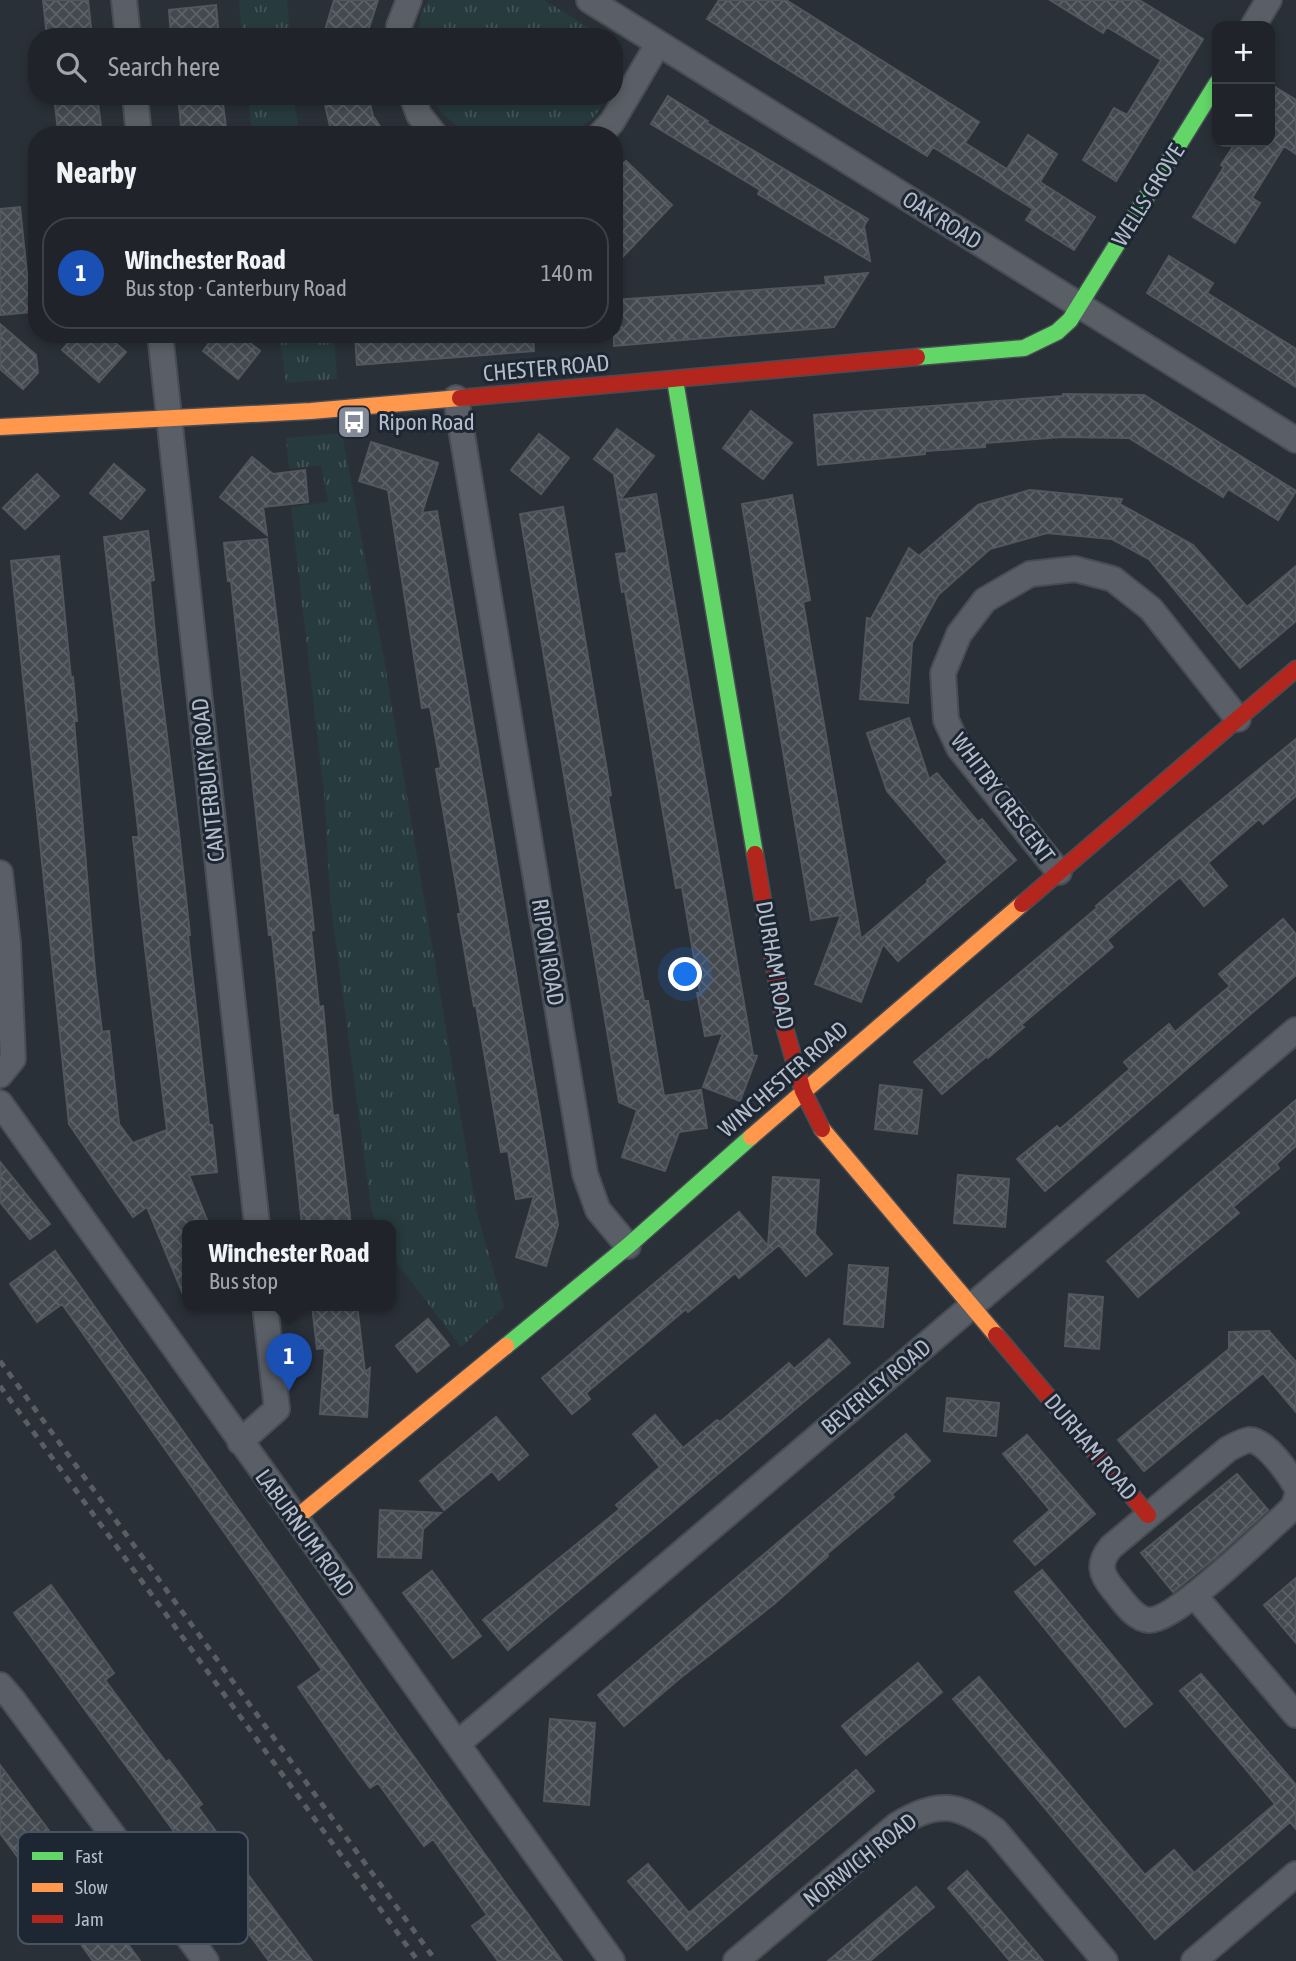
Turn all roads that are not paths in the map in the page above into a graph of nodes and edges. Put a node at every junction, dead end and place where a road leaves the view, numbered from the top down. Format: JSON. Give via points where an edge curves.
{"nodes":[{"id":1,"x":124,"y":0,"type":"edge"},
{"id":2,"x":409,"y":0,"type":"edge"},
{"id":3,"x":589,"y":0,"type":"edge"},
{"id":4,"x":1269,"y":0,"type":"edge"},
{"id":5,"x":1256,"y":21,"type":"edge"},
{"id":6,"x":127,"y":28,"type":"edge"},
{"id":7,"x":399,"y":28,"type":"edge"},
{"id":8,"x":658,"y":44,"type":"junction"},
{"id":9,"x":1216,"y":84,"type":"edge"},
{"id":10,"x":623,"y":103,"type":"edge"},
{"id":11,"x":136,"y":105,"type":"edge"},
{"id":12,"x":416,"y":105,"type":"edge"},
{"id":13,"x":622,"y":105,"type":"edge"},
{"id":14,"x":138,"y":126,"type":"edge"},
{"id":15,"x":428,"y":126,"type":"edge"},
{"id":16,"x":608,"y":126,"type":"edge"},
{"id":17,"x":1079,"y":306,"type":"junction"},
{"id":18,"x":161,"y":343,"type":"edge"},
{"id":19,"x":675,"y":380,"type":"junction"},
{"id":20,"x":456,"y":398,"type":"junction"},
{"id":21,"x":169,"y":420,"type":"junction"},
{"id":22,"x":0,"y":427,"type":"edge"},
{"id":23,"x":1296,"y":440,"type":"edge"},
{"id":24,"x":1296,"y":669,"type":"edge"},
{"id":25,"x":1238,"y":719,"type":"junction"},
{"id":26,"x":1059,"y":872,"type":"junction"},
{"id":27,"x":0,"y":873,"type":"edge"},
{"id":28,"x":1296,"y":1030,"type":"edge"},
{"id":29,"x":0,"y":1075,"type":"edge"},
{"id":30,"x":803,"y":1091,"type":"junction"},
{"id":31,"x":0,"y":1103,"type":"edge"},
{"id":32,"x":256,"y":1220,"type":"edge"},
{"id":33,"x":628,"y":1246,"type":"junction"},
{"id":34,"x":973,"y":1305,"type":"junction"},
{"id":35,"x":266,"y":1311,"type":"edge"},
{"id":36,"x":240,"y":1442,"type":"junction"},
{"id":37,"x":1296,"y":1486,"type":"edge"},
{"id":38,"x":1296,"y":1499,"type":"edge"},
{"id":39,"x":1149,"y":1515,"type":"junction"},
{"id":40,"x":296,"y":1518,"type":"junction"},
{"id":41,"x":1194,"y":1595,"type":"junction"},
{"id":42,"x":0,"y":1685,"type":"edge"},
{"id":43,"x":1296,"y":1715,"type":"edge"},
{"id":44,"x":457,"y":1744,"type":"junction"},
{"id":45,"x":111,"y":1832,"type":"edge"},
{"id":46,"x":1296,"y":1874,"type":"edge"},
{"id":47,"x":193,"y":1944,"type":"edge"},
{"id":48,"x":206,"y":1961,"type":"edge"},
{"id":49,"x":612,"y":1961,"type":"edge"},
{"id":50,"x":736,"y":1961,"type":"edge"},
{"id":51,"x":1105,"y":1961,"type":"edge"},
{"id":52,"x":1194,"y":1961,"type":"edge"}],
"edges":[{"from":1,"to":6,"type":"street"},
{"from":2,"to":7,"type":"street"},
{"from":3,"to":8,"type":"street","name":"OAK ROAD"},
{"from":4,"to":5,"type":"street"},
{"from":8,"to":10,"type":"street"},
{"from":8,"to":17,"type":"street","name":"OAK ROAD"},
{"from":9,"to":17,"type":"street","name":"WELLS GROVE"},
{"from":11,"to":14,"type":"street"},
{"from":12,"to":15,"type":"street"},
{"from":13,"to":16,"type":"street"},
{"from":17,"to":19,"type":"street","name":"CHESTER ROAD","via":[[1057,332],[1024,348]]},
{"from":17,"to":23,"type":"street","name":"OAK ROAD"},
{"from":18,"to":21,"type":"street","name":"CANTERBURY ROAD"},
{"from":19,"to":20,"type":"street","name":"CHESTER ROAD"},
{"from":19,"to":30,"type":"street","name":"DURHAM ROAD","via":[[785,1029]]},
{"from":20,"to":21,"type":"street","name":"CHESTER ROAD"},
{"from":20,"to":33,"type":"street","name":"RIPON ROAD","via":[[585,1174],[598,1210]]},
{"from":21,"to":22,"type":"street","name":"CHESTER ROAD"},
{"from":21,"to":32,"type":"street","name":"CANTERBURY ROAD"},
{"from":24,"to":25,"type":"street","name":"WINCHESTER ROAD"},
{"from":25,"to":26,"type":"street","name":"WINCHESTER ROAD"},
{"from":25,"to":26,"type":"street","name":"WHITBY CRESCENT","via":[[1151,610],[1113,579],[1075,569],[1030,574],[985,600],[959,634],[943,673],[946,720],[960,748]]},
{"from":26,"to":30,"type":"street","name":"WINCHESTER ROAD"},
{"from":27,"to":29,"type":"street","via":[[13,1059]]},
{"from":28,"to":34,"type":"street","name":"BEVERLEY ROAD"},
{"from":30,"to":33,"type":"street","name":"WINCHESTER ROAD"},
{"from":30,"to":34,"type":"street","name":"DURHAM ROAD","via":[[818,1124]]},
{"from":31,"to":36,"type":"street","name":"LABURNUM ROAD"},
{"from":33,"to":40,"type":"street","name":"WINCHESTER ROAD"},
{"from":34,"to":39,"type":"street","name":"DURHAM ROAD"},
{"from":34,"to":44,"type":"street","name":"BEVERLEY ROAD"},
{"from":35,"to":36,"type":"street","via":[[276,1409]]},
{"from":36,"to":40,"type":"street","name":"LABURNUM ROAD"},
{"from":37,"to":39,"type":"street","name":"DURHAM ROAD","via":[[1265,1446],[1248,1440],[1228,1449]]},
{"from":38,"to":41,"type":"street","name":"DURHAM ROAD","via":[[1284,1516]]},
{"from":39,"to":41,"type":"street","name":"DURHAM ROAD","via":[[1103,1557],[1105,1578],[1136,1616],[1148,1620],[1173,1611]]},
{"from":40,"to":44,"type":"street","name":"LABURNUM ROAD"},
{"from":41,"to":43,"type":"street"},
{"from":42,"to":45,"type":"street"},
{"from":44,"to":49,"type":"street","name":"LABURNUM ROAD"},
{"from":46,"to":52,"type":"street"},
{"from":47,"to":48,"type":"street"},
{"from":50,"to":51,"type":"street","name":"NORWICH ROAD","via":[[897,1825],[919,1812],[941,1807],[961,1810],[995,1830]]}]}
